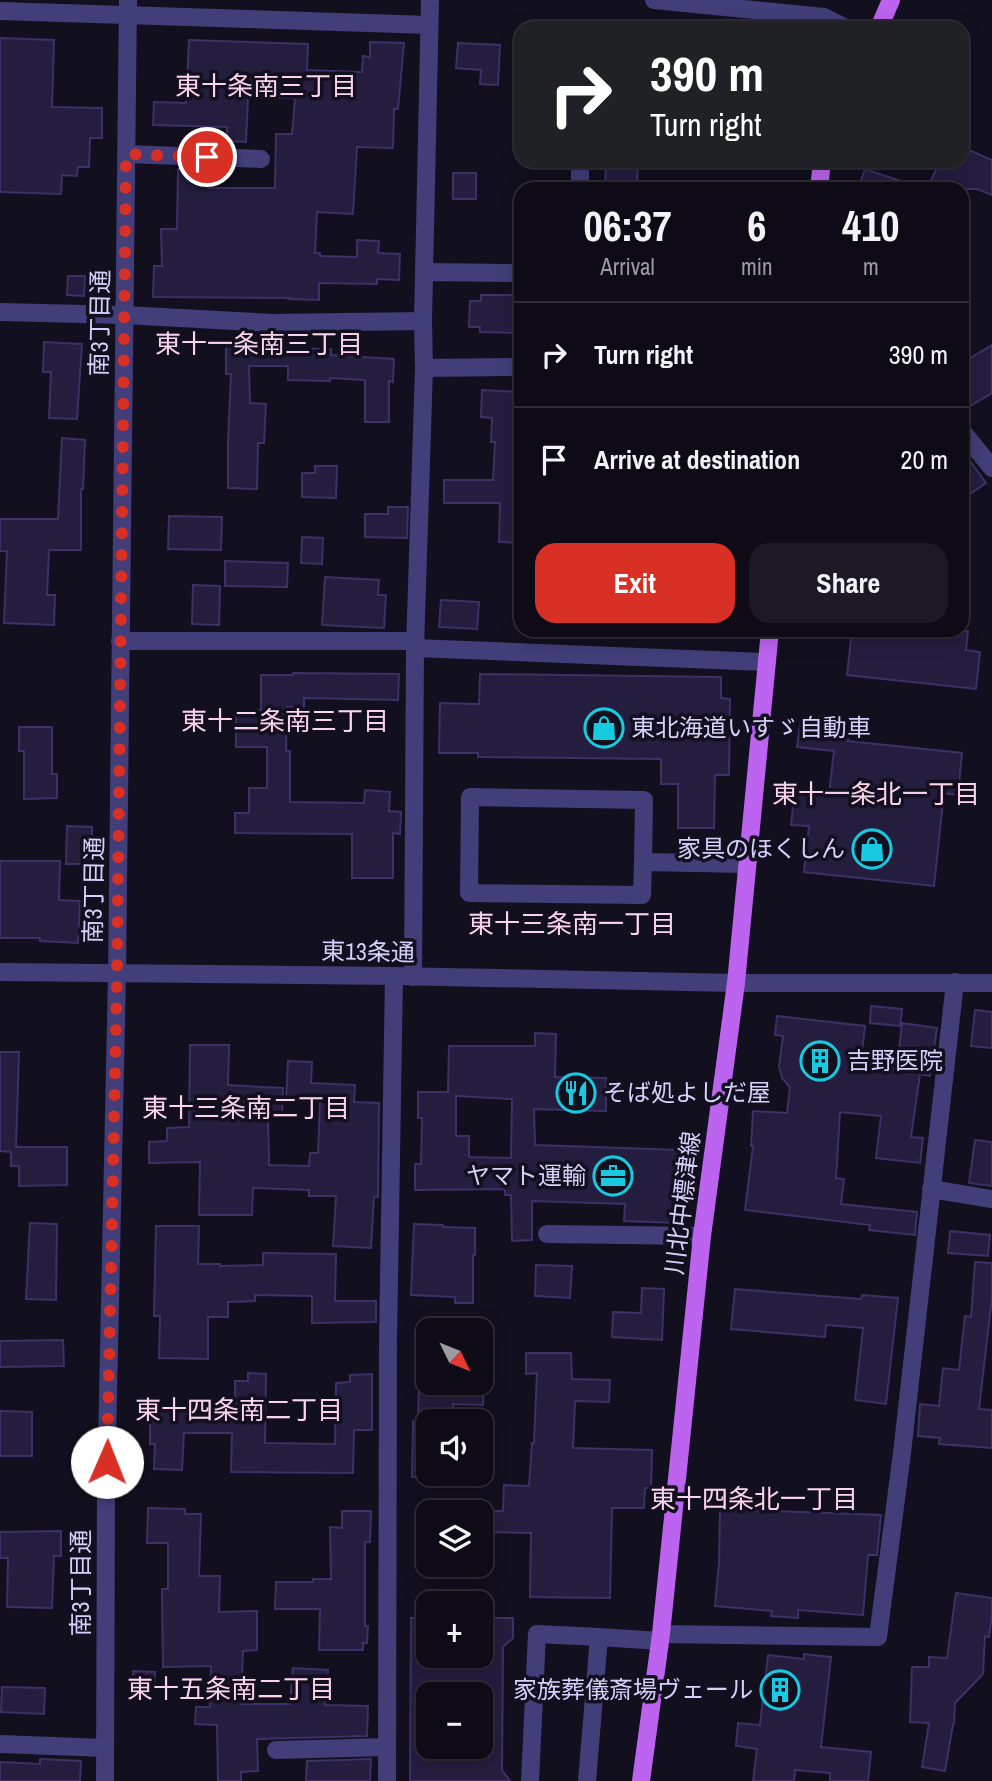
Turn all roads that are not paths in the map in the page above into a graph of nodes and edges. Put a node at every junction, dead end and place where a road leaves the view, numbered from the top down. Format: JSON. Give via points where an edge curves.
{"nodes":[{"id":1,"x":430,"y":0,"type":"edge"},
{"id":2,"x":654,"y":0,"type":"edge"},
{"id":3,"x":891,"y":0,"type":"edge"},
{"id":4,"x":128,"y":8,"type":"edge"},
{"id":5,"x":0,"y":11,"type":"edge"},
{"id":6,"x":832,"y":21,"type":"edge"},
{"id":7,"x":882,"y":21,"type":"edge"},
{"id":8,"x":429,"y":24,"type":"junction"},
{"id":9,"x":126,"y":154,"type":"junction"},
{"id":10,"x":261,"y":159,"type":"dead end"},
{"id":11,"x":424,"y":272,"type":"junction"},
{"id":12,"x":514,"y":273,"type":"edge"},
{"id":13,"x":0,"y":312,"type":"edge"},
{"id":14,"x":125,"y":315,"type":"junction"},
{"id":15,"x":423,"y":321,"type":"junction"},
{"id":16,"x":514,"y":367,"type":"edge"},
{"id":17,"x":424,"y":368,"type":"junction"},
{"id":18,"x":969,"y":440,"type":"edge"},
{"id":19,"x":992,"y":468,"type":"edge"},
{"id":20,"x":768,"y":637,"type":"edge"},
{"id":21,"x":120,"y":641,"type":"junction"},
{"id":22,"x":415,"y":645,"type":"junction"},
{"id":23,"x":766,"y":662,"type":"junction"},
{"id":24,"x":643,"y":862,"type":"junction"},
{"id":25,"x":747,"y":864,"type":"junction"},
{"id":26,"x":0,"y":972,"type":"edge"},
{"id":27,"x":117,"y":974,"type":"junction"},
{"id":28,"x":394,"y":976,"type":"junction"},
{"id":29,"x":412,"y":977,"type":"junction"},
{"id":30,"x":955,"y":982,"type":"junction"},
{"id":31,"x":736,"y":983,"type":"junction"},
{"id":32,"x":992,"y":983,"type":"edge"},
{"id":33,"x":931,"y":1189,"type":"junction"},
{"id":34,"x":992,"y":1199,"type":"edge"},
{"id":35,"x":547,"y":1234,"type":"dead end"},
{"id":36,"x":702,"y":1236,"type":"junction"},
{"id":37,"x":599,"y":1637,"type":"junction"},
{"id":38,"x":660,"y":1637,"type":"junction"},
{"id":39,"x":0,"y":1744,"type":"edge"},
{"id":40,"x":387,"y":1747,"type":"junction"},
{"id":41,"x":105,"y":1748,"type":"junction"},
{"id":42,"x":276,"y":1750,"type":"dead end"},
{"id":43,"x":104,"y":1781,"type":"edge"},
{"id":44,"x":387,"y":1781,"type":"edge"},
{"id":45,"x":530,"y":1781,"type":"edge"},
{"id":46,"x":587,"y":1781,"type":"edge"},
{"id":47,"x":641,"y":1781,"type":"edge"}],
"edges":[{"from":1,"to":8,"type":"street"},
{"from":2,"to":6,"type":"street"},
{"from":3,"to":7,"type":"main road"},
{"from":4,"to":5,"type":"street"},
{"from":4,"to":8,"type":"street"},
{"from":4,"to":9,"type":"street","name":"南3丁目通"},
{"from":8,"to":11,"type":"street"},
{"from":9,"to":10,"type":"street"},
{"from":9,"to":14,"type":"street","name":"南3丁目通"},
{"from":11,"to":12,"type":"street"},
{"from":11,"to":15,"type":"street"},
{"from":13,"to":14,"type":"street"},
{"from":14,"to":15,"type":"street","via":[[272,323]]},
{"from":14,"to":21,"type":"street","name":"南3丁目通"},
{"from":15,"to":17,"type":"street"},
{"from":16,"to":17,"type":"street"},
{"from":17,"to":22,"type":"street"},
{"from":18,"to":19,"type":"street"},
{"from":20,"to":23,"type":"main road","name":"川北中標津線"},
{"from":21,"to":22,"type":"street"},
{"from":21,"to":27,"type":"street","name":"南3丁目通"},
{"from":22,"to":23,"type":"street"},
{"from":22,"to":29,"type":"street"},
{"from":23,"to":25,"type":"main road","name":"川北中標津線"},
{"from":24,"to":24,"type":"street","via":[[644,800],[470,797],[468,893],[642,895]]},
{"from":24,"to":25,"type":"street"},
{"from":25,"to":31,"type":"main road","name":"川北中標津線"},
{"from":26,"to":27,"type":"street","name":"東13条通"},
{"from":27,"to":28,"type":"street","name":"東13条通"},
{"from":27,"to":41,"type":"street","name":"南3丁目通"},
{"from":28,"to":29,"type":"street","name":"東13条通"},
{"from":28,"to":40,"type":"street"},
{"from":29,"to":31,"type":"street","name":"東13条通"},
{"from":30,"to":31,"type":"street","name":"東13条通"},
{"from":30,"to":32,"type":"street","name":"東13条通"},
{"from":30,"to":33,"type":"street"},
{"from":31,"to":36,"type":"main road","name":"川北中標津線"},
{"from":33,"to":34,"type":"street"},
{"from":33,"to":38,"type":"street","via":[[878,1637]]},
{"from":35,"to":36,"type":"street"},
{"from":36,"to":38,"type":"main road","name":"川北中標津線"},
{"from":37,"to":38,"type":"street"},
{"from":37,"to":45,"type":"street","via":[[537,1634]]},
{"from":37,"to":46,"type":"street"},
{"from":38,"to":47,"type":"main road","name":"川北中標津線"},
{"from":39,"to":41,"type":"street"},
{"from":40,"to":42,"type":"street"},
{"from":40,"to":44,"type":"street"},
{"from":41,"to":43,"type":"street","name":"南3丁目通"}]}
